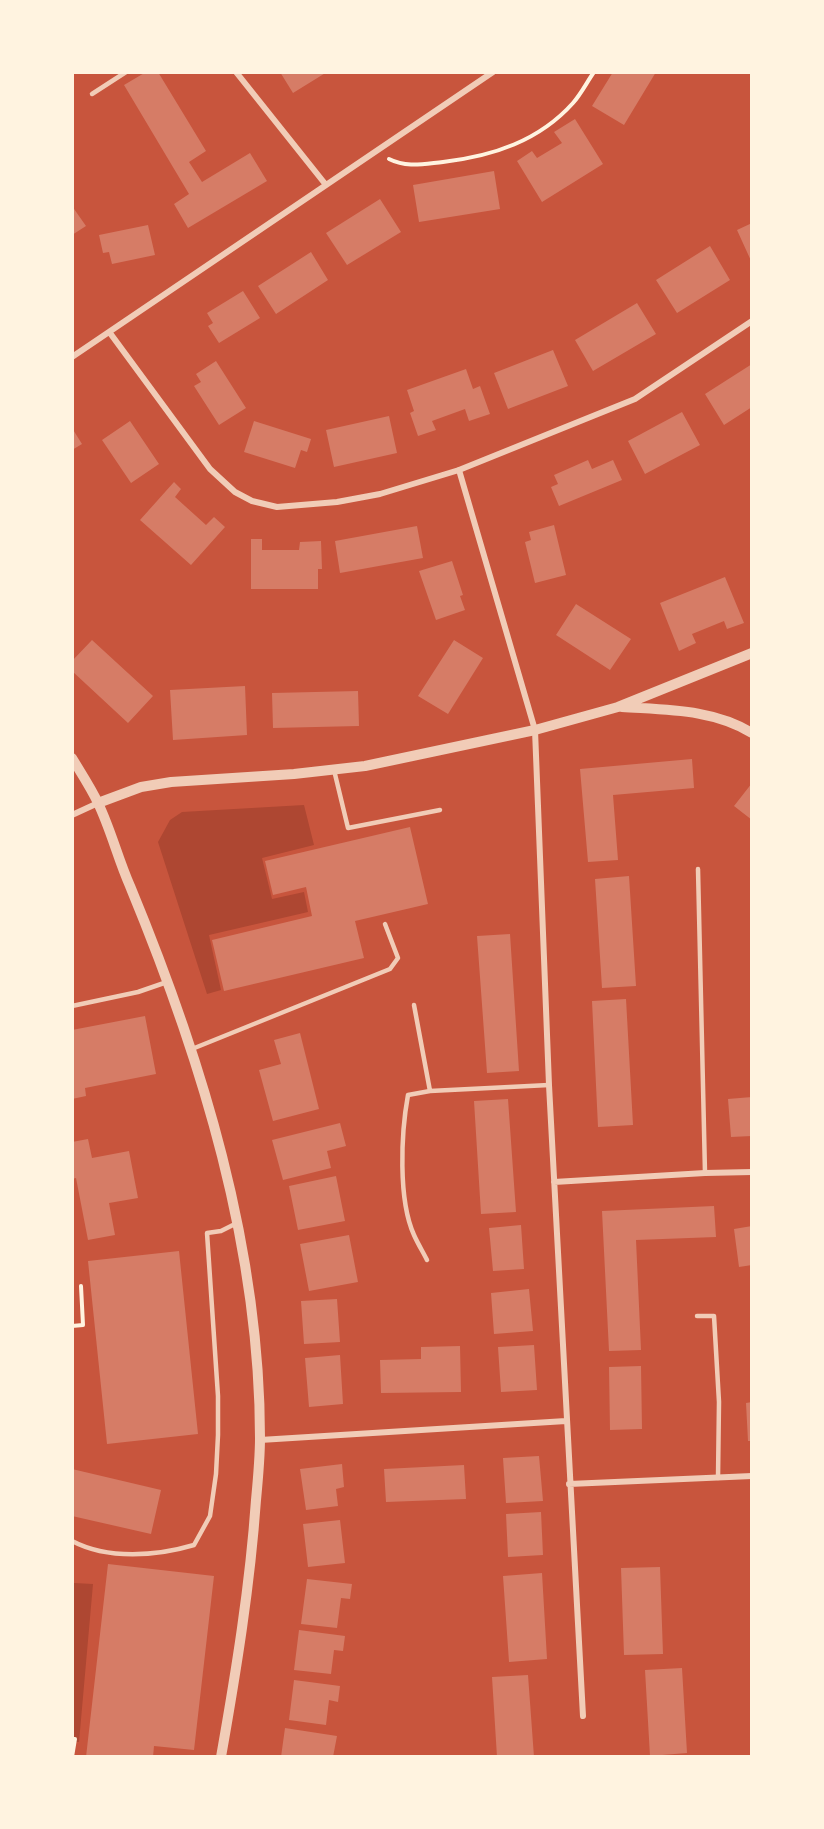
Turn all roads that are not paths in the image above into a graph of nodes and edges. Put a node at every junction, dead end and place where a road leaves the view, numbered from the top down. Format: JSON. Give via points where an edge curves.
{"nodes":[{"id":1,"x":126,"y":72,"type":"edge"},
{"id":2,"x":236,"y":72,"type":"edge"},
{"id":3,"x":493,"y":72,"type":"edge"},
{"id":4,"x":92,"y":94,"type":"dead end"},
{"id":5,"x":326,"y":185,"type":"junction"},
{"id":6,"x":752,"y":321,"type":"edge"},
{"id":7,"x":110,"y":333,"type":"junction"},
{"id":8,"x":72,"y":357,"type":"edge"},
{"id":9,"x":459,"y":470,"type":"junction"},
{"id":10,"x":752,"y":653,"type":"edge"},
{"id":11,"x":618,"y":706,"type":"junction"},
{"id":12,"x":535,"y":730,"type":"junction"},
{"id":13,"x":752,"y":733,"type":"edge"},
{"id":14,"x":72,"y":758,"type":"edge"},
{"id":15,"x":334,"y":770,"type":"junction"},
{"id":16,"x":98,"y":803,"type":"junction"},
{"id":17,"x":440,"y":810,"type":"dead end"},
{"id":18,"x":72,"y":815,"type":"edge"},
{"id":19,"x":698,"y":869,"type":"dead end"},
{"id":20,"x":385,"y":924,"type":"dead end"},
{"id":21,"x":167,"y":982,"type":"junction"},
{"id":22,"x":414,"y":1005,"type":"dead end"},
{"id":23,"x":72,"y":1006,"type":"edge"},
{"id":24,"x":192,"y":1049,"type":"junction"},
{"id":25,"x":549,"y":1084,"type":"junction"},
{"id":26,"x":430,"y":1091,"type":"junction"},
{"id":27,"x":752,"y":1172,"type":"edge"},
{"id":28,"x":705,"y":1173,"type":"junction"},
{"id":29,"x":554,"y":1182,"type":"junction"},
{"id":30,"x":237,"y":1223,"type":"junction"},
{"id":31,"x":427,"y":1260,"type":"dead end"},
{"id":32,"x":697,"y":1316,"type":"dead end"},
{"id":33,"x":566,"y":1421,"type":"junction"},
{"id":34,"x":260,"y":1440,"type":"junction"},
{"id":35,"x":752,"y":1476,"type":"edge"},
{"id":36,"x":718,"y":1478,"type":"junction"},
{"id":37,"x":569,"y":1484,"type":"junction"},
{"id":38,"x":72,"y":1541,"type":"edge"},
{"id":39,"x":583,"y":1716,"type":"dead end"},
{"id":40,"x":221,"y":1757,"type":"edge"}],
"edges":[{"from":1,"to":4,"type":"lane"},
{"from":2,"to":5,"type":"street"},
{"from":3,"to":5,"type":"street"},
{"from":5,"to":7,"type":"street"},
{"from":6,"to":9,"type":"street","via":[[635,399]]},
{"from":7,"to":8,"type":"street"},
{"from":7,"to":9,"type":"street","via":[[210,468],[252,501],[277,507],[337,502],[380,494]]},
{"from":9,"to":12,"type":"street"},
{"from":10,"to":11,"type":"street"},
{"from":11,"to":12,"type":"street"},
{"from":11,"to":13,"type":"street","via":[[688,711],[735,723]]},
{"from":12,"to":15,"type":"street"},
{"from":12,"to":25,"type":"street"},
{"from":14,"to":16,"type":"street"},
{"from":15,"to":16,"type":"street","via":[[171,782]]},
{"from":15,"to":17,"type":"lane","via":[[348,828]]},
{"from":16,"to":18,"type":"street"},
{"from":16,"to":21,"type":"street"},
{"from":19,"to":28,"type":"lane"},
{"from":20,"to":24,"type":"lane","via":[[398,958],[390,969]]},
{"from":21,"to":23,"type":"lane"},
{"from":21,"to":24,"type":"street"},
{"from":22,"to":26,"type":"lane"},
{"from":24,"to":30,"type":"street"},
{"from":25,"to":26,"type":"lane"},
{"from":25,"to":29,"type":"street"},
{"from":26,"to":31,"type":"lane","via":[[408,1095],[403,1123],[404,1200],[413,1234]]},
{"from":27,"to":28,"type":"street"},
{"from":28,"to":29,"type":"street"},
{"from":29,"to":33,"type":"street"},
{"from":30,"to":34,"type":"street","via":[[253,1321]]},
{"from":30,"to":38,"type":"lane","via":[[207,1233],[218,1396],[216,1474],[210,1516],[194,1545],[168,1553],[119,1554]]},
{"from":32,"to":36,"type":"lane","via":[[714,1316]]},
{"from":33,"to":34,"type":"street"},
{"from":33,"to":37,"type":"street"},
{"from":34,"to":40,"type":"street","via":[[253,1547]]},
{"from":35,"to":36,"type":"street"},
{"from":36,"to":37,"type":"street"},
{"from":37,"to":39,"type":"street"}]}
